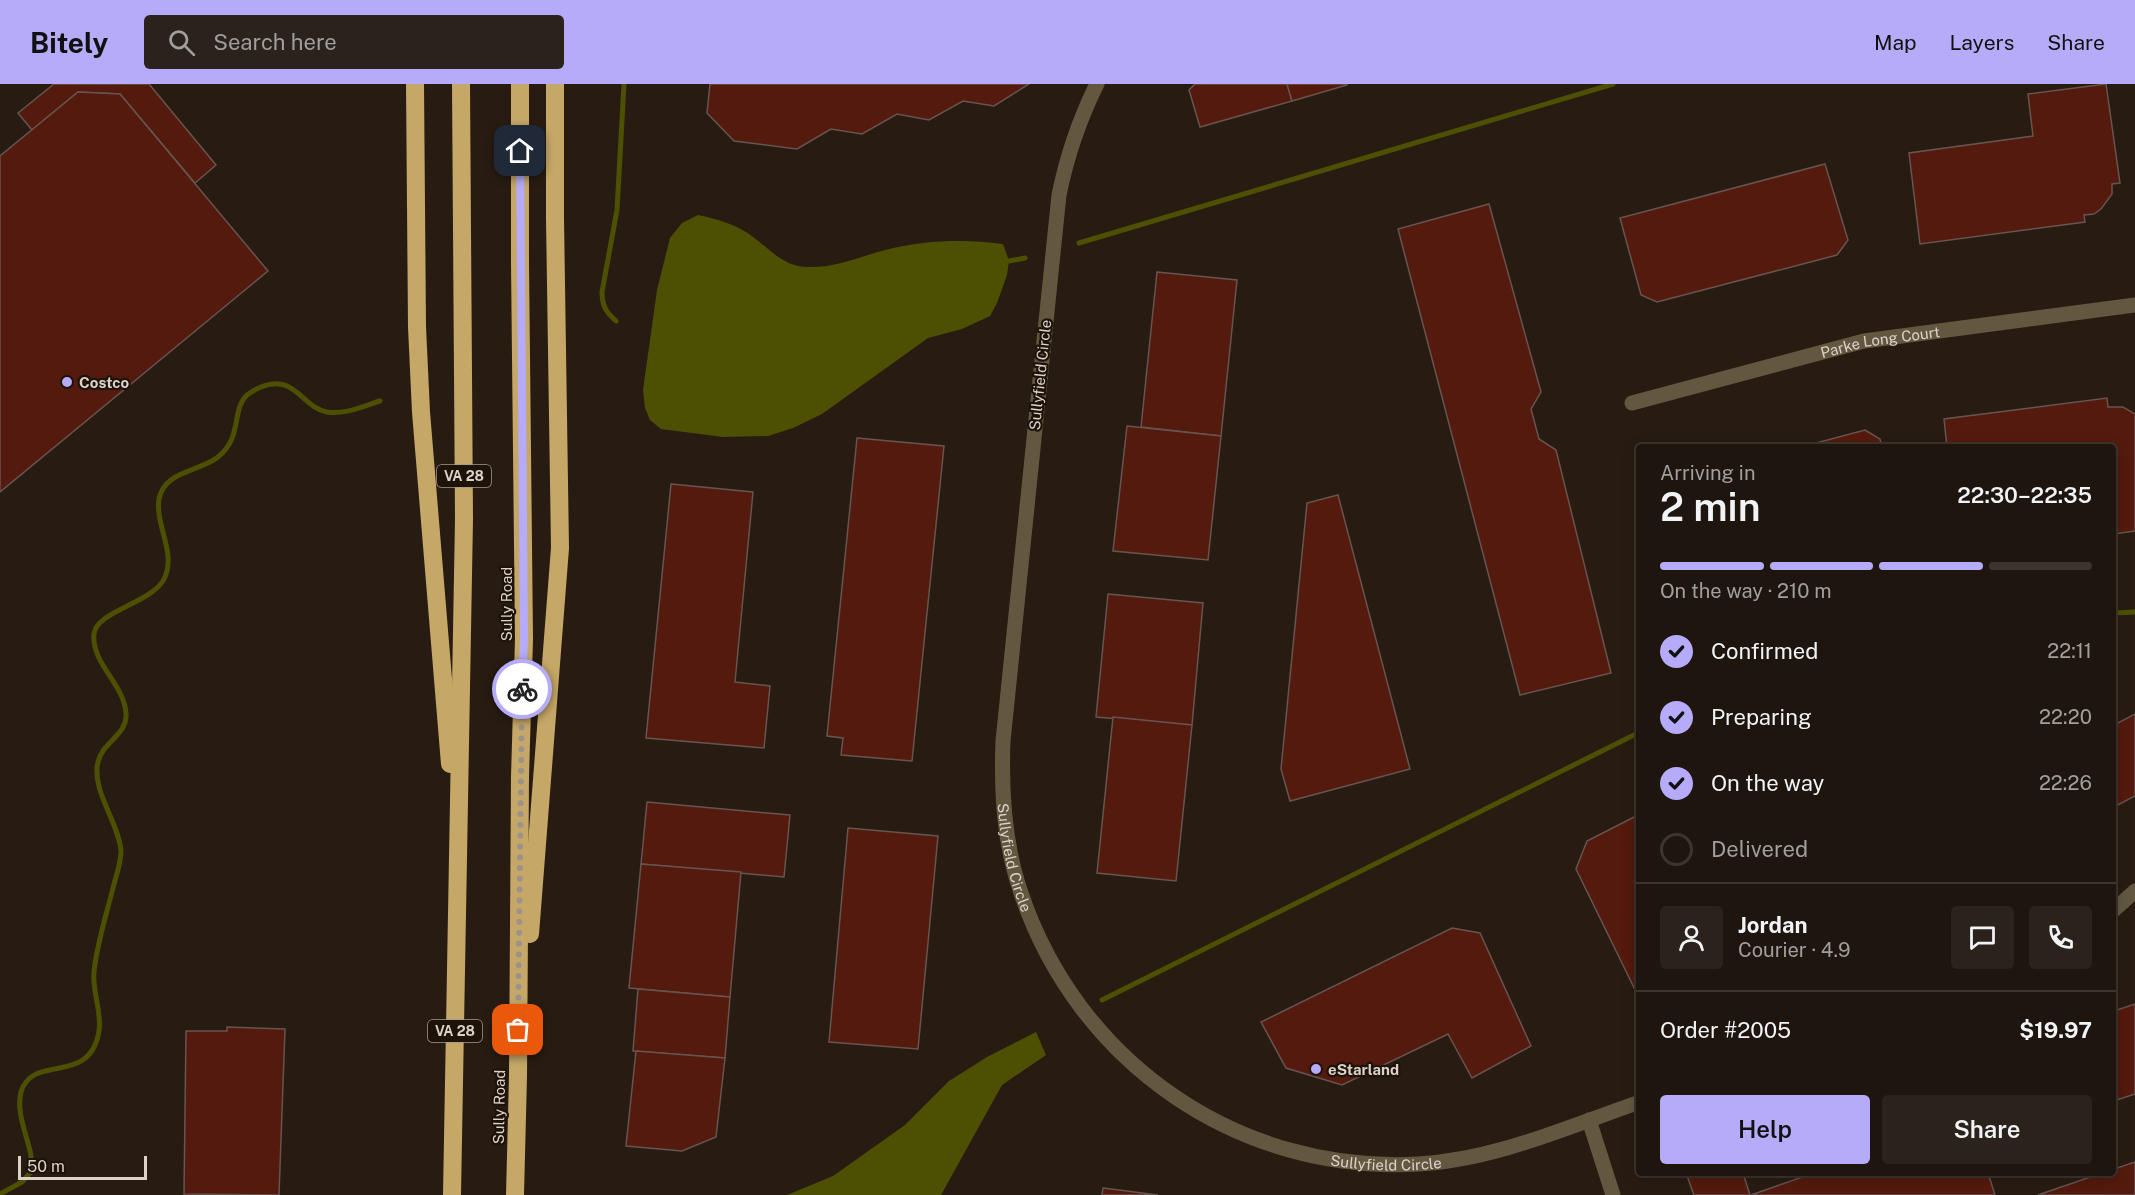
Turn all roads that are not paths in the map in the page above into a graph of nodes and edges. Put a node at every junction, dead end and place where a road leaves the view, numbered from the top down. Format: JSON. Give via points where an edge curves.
{"nodes":[{"id":1,"x":405,"y":84,"type":"edge"},
{"id":2,"x":415,"y":84,"type":"edge"},
{"id":3,"x":461,"y":84,"type":"edge"},
{"id":4,"x":520,"y":84,"type":"edge"},
{"id":5,"x":555,"y":84,"type":"edge"},
{"id":6,"x":567,"y":84,"type":"edge"},
{"id":7,"x":1097,"y":84,"type":"edge"},
{"id":8,"x":416,"y":149,"type":"junction"},
{"id":9,"x":555,"y":218,"type":"junction"},
{"id":10,"x":2135,"y":305,"type":"edge"},
{"id":11,"x":1632,"y":403,"type":"dead end"},
{"id":12,"x":459,"y":867,"type":"junction"},
{"id":13,"x":2135,"y":891,"type":"edge"},
{"id":14,"x":2116,"y":908,"type":"edge"},
{"id":15,"x":518,"y":1076,"type":"junction"},
{"id":16,"x":1636,"y":1103,"type":"edge"},
{"id":17,"x":1588,"y":1120,"type":"junction"},
{"id":18,"x":452,"y":1195,"type":"edge"},
{"id":19,"x":515,"y":1195,"type":"edge"},
{"id":20,"x":1613,"y":1195,"type":"edge"}],
"edges":[{"from":1,"to":8,"type":"highway"},
{"from":2,"to":8,"type":"highway"},
{"from":3,"to":12,"type":"highway","number":"VA 28","via":[[464,531]]},
{"from":4,"to":15,"type":"highway","name":"Sully Road","via":[[524,639]]},
{"from":5,"to":9,"type":"highway"},
{"from":6,"to":9,"type":"highway"},
{"from":7,"to":17,"type":"street","name":"Sullyfield Circle","via":[[1075,133],[1059,195],[1003,741],[1006,833],[1020,892],[1044,947],[1074,999],[1133,1065],[1203,1115],[1281,1148],[1354,1162],[1419,1164],[1500,1151]]},
{"from":8,"to":12,"type":"highway","via":[[421,412]]},
{"from":9,"to":15,"type":"highway","via":[[560,548]]},
{"from":10,"to":11,"type":"street","name":"Parke Long Court","via":[[1864,342]]},
{"from":12,"to":18,"type":"highway","number":"VA 28"},
{"from":13,"to":14,"type":"street"},
{"from":15,"to":19,"type":"highway","name":"Sully Road"},
{"from":16,"to":17,"type":"street","name":"Sullyfield Circle"},
{"from":17,"to":20,"type":"street"}]}
